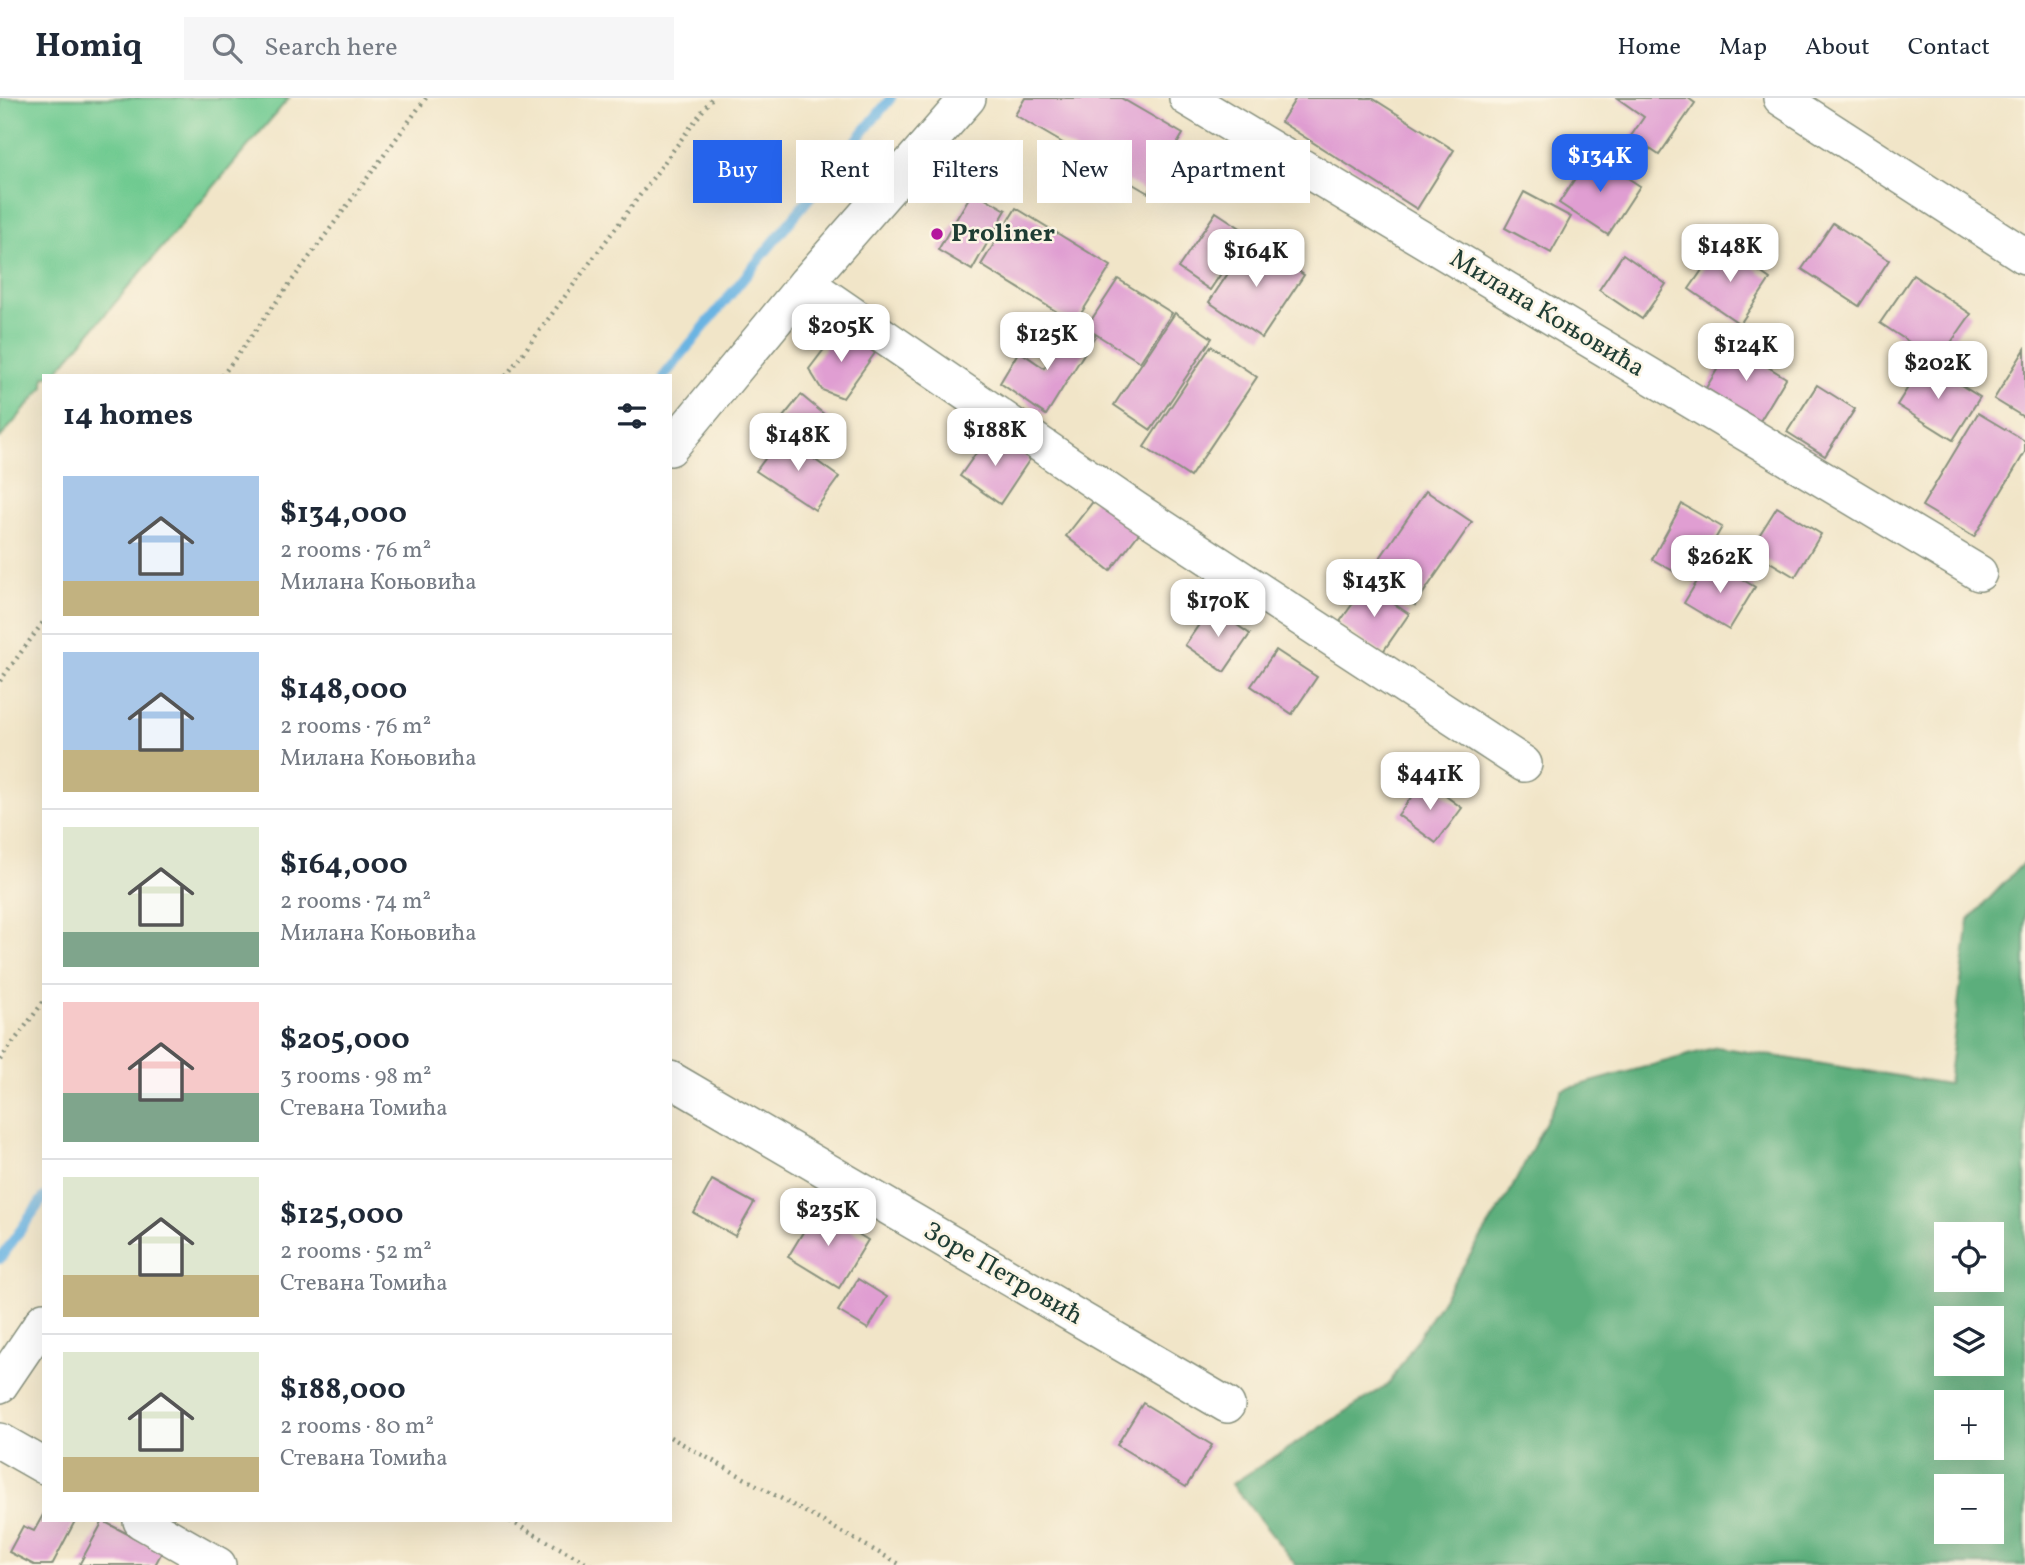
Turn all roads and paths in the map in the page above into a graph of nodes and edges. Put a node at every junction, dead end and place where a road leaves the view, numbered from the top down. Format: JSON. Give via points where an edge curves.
{"nodes":[{"id":1,"x":426,"y":98,"type":"edge"},
{"id":2,"x":712,"y":98,"type":"edge"},
{"id":3,"x":968,"y":98,"type":"edge"},
{"id":4,"x":1187,"y":98,"type":"edge"},
{"id":5,"x":1781,"y":98,"type":"edge"},
{"id":6,"x":2025,"y":256,"type":"edge"},
{"id":7,"x":806,"y":283,"type":"junction"},
{"id":8,"x":223,"y":374,"type":"edge"},
{"id":9,"x":507,"y":374,"type":"edge"},
{"id":10,"x":672,"y":446,"type":"edge"},
{"id":11,"x":1979,"y":573,"type":"dead end"},
{"id":12,"x":42,"y":624,"type":"edge"},
{"id":13,"x":0,"y":681,"type":"edge"},
{"id":14,"x":1524,"y":764,"type":"dead end"},
{"id":15,"x":42,"y":1004,"type":"edge"},
{"id":16,"x":0,"y":1060,"type":"edge"},
{"id":17,"x":672,"y":1080,"type":"edge"},
{"id":18,"x":42,"y":1323,"type":"edge"},
{"id":19,"x":0,"y":1385,"type":"edge"},
{"id":20,"x":1227,"y":1405,"type":"dead end"},
{"id":21,"x":672,"y":1438,"type":"edge"},
{"id":22,"x":0,"y":1441,"type":"edge"},
{"id":23,"x":42,"y":1465,"type":"edge"},
{"id":24,"x":143,"y":1522,"type":"edge"},
{"id":25,"x":512,"y":1522,"type":"edge"},
{"id":26,"x":218,"y":1565,"type":"edge"},
{"id":27,"x":591,"y":1565,"type":"edge"},
{"id":28,"x":901,"y":1565,"type":"edge"}],
"edges":[{"from":1,"to":8,"type":"path"},
{"from":2,"to":9,"type":"path"},
{"from":3,"to":7,"type":"street"},
{"from":4,"to":11,"type":"street","name":"Милана Коњовића"},
{"from":5,"to":6,"type":"street"},
{"from":7,"to":10,"type":"street"},
{"from":7,"to":14,"type":"street","via":[[1136,510]]},
{"from":12,"to":13,"type":"path"},
{"from":15,"to":16,"type":"path"},
{"from":17,"to":20,"type":"street","name":"Зоре Петровић"},
{"from":18,"to":19,"type":"street"},
{"from":21,"to":28,"type":"path"},
{"from":22,"to":23,"type":"street"},
{"from":24,"to":26,"type":"street"},
{"from":25,"to":27,"type":"path"}]}
